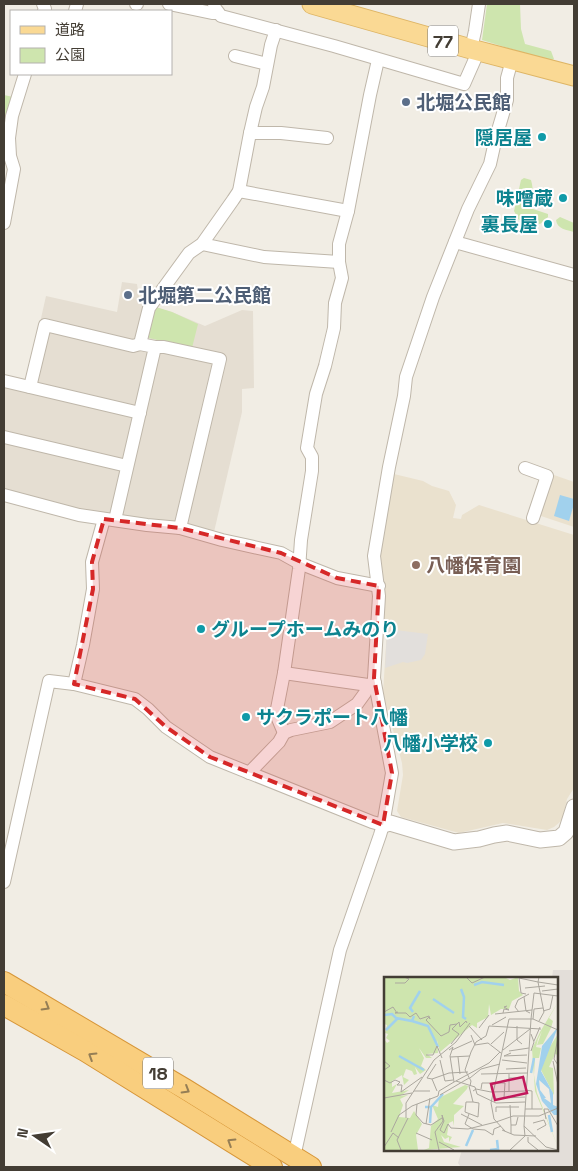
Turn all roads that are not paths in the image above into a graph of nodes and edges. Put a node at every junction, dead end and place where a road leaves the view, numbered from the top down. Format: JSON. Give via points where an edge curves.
{"nodes":[{"id":1,"x":312,"y":4,"type":"edge"},
{"id":2,"x":479,"y":4,"type":"edge"},
{"id":3,"x":177,"y":5,"type":"edge"},
{"id":4,"x":216,"y":8,"type":"edge"},
{"id":5,"x":276,"y":30,"type":"junction"},
{"id":6,"x":475,"y":49,"type":"junction"},
{"id":7,"x":235,"y":56,"type":"dead end"},
{"id":8,"x":378,"y":60,"type":"junction"},
{"id":9,"x":512,"y":60,"type":"junction"},
{"id":10,"x":267,"y":64,"type":"junction"},
{"id":11,"x":26,"y":75,"type":"edge"},
{"id":12,"x":574,"y":76,"type":"edge"},
{"id":13,"x":250,"y":133,"type":"junction"},
{"id":14,"x":327,"y":138,"type":"dead end"},
{"id":15,"x":239,"y":191,"type":"junction"},
{"id":16,"x":348,"y":211,"type":"junction"},
{"id":17,"x":4,"y":223,"type":"edge"},
{"id":18,"x":455,"y":242,"type":"junction"},
{"id":19,"x":202,"y":244,"type":"junction"},
{"id":20,"x":339,"y":262,"type":"junction"},
{"id":21,"x":574,"y":275,"type":"edge"},
{"id":22,"x":140,"y":344,"type":"junction"},
{"id":23,"x":155,"y":347,"type":"junction"},
{"id":24,"x":4,"y":381,"type":"edge"},
{"id":25,"x":30,"y":388,"type":"junction"},
{"id":26,"x":140,"y":413,"type":"junction"},
{"id":27,"x":4,"y":437,"type":"edge"},
{"id":28,"x":127,"y":466,"type":"junction"},
{"id":29,"x":525,"y":468,"type":"dead end"},
{"id":30,"x":4,"y":495,"type":"edge"},
{"id":31,"x":533,"y":518,"type":"dead end"},
{"id":32,"x":109,"y":519,"type":"junction"},
{"id":33,"x":180,"y":528,"type":"junction"},
{"id":34,"x":299,"y":563,"type":"junction"},
{"id":35,"x":379,"y":586,"type":"junction"},
{"id":36,"x":284,"y":673,"type":"junction"},
{"id":37,"x":74,"y":684,"type":"junction"},
{"id":38,"x":371,"y":684,"type":"junction"},
{"id":39,"x":284,"y":734,"type":"junction"},
{"id":40,"x":249,"y":773,"type":"junction"},
{"id":41,"x":574,"y":807,"type":"edge"},
{"id":42,"x":383,"y":824,"type":"junction"},
{"id":43,"x":4,"y":882,"type":"edge"},
{"id":44,"x":4,"y":982,"type":"edge"},
{"id":45,"x":4,"y":1005,"type":"edge"},
{"id":46,"x":299,"y":1164,"type":"edge"},
{"id":47,"x":272,"y":1167,"type":"edge"}],
"edges":[{"from":1,"to":6,"type":"main road","number":"77"},
{"from":2,"to":6,"type":"street"},
{"from":3,"to":4,"type":"street","via":[[212,14]]},
{"from":4,"to":5,"type":"street","via":[[221,16]]},
{"from":5,"to":8,"type":"street"},
{"from":5,"to":10,"type":"street"},
{"from":6,"to":8,"type":"street","via":[[464,84]]},
{"from":6,"to":9,"type":"main road","number":"77"},
{"from":7,"to":10,"type":"street"},
{"from":8,"to":16,"type":"street"},
{"from":9,"to":12,"type":"main road","number":"77"},
{"from":9,"to":18,"type":"street","via":[[507,78],[507,100],[490,164]]},
{"from":10,"to":13,"type":"street"},
{"from":11,"to":17,"type":"street","via":[[12,116],[9,138],[14,169]]},
{"from":13,"to":14,"type":"street"},
{"from":13,"to":15,"type":"street"},
{"from":15,"to":16,"type":"street"},
{"from":15,"to":19,"type":"street"},
{"from":16,"to":20,"type":"street","via":[[339,244]]},
{"from":18,"to":21,"type":"street"},
{"from":18,"to":35,"type":"street","via":[[428,308],[406,377],[374,556]]},
{"from":19,"to":20,"type":"street","via":[[264,257]]},
{"from":19,"to":22,"type":"street","via":[[189,253],[149,308]]},
{"from":20,"to":34,"type":"street","via":[[342,278],[335,303],[334,328],[316,394],[307,448],[312,458],[312,471]]},
{"from":22,"to":23,"type":"street"},
{"from":22,"to":25,"type":"street","via":[[132,346],[45,324]]},
{"from":23,"to":26,"type":"street"},
{"from":23,"to":33,"type":"street","via":[[220,359]]},
{"from":24,"to":25,"type":"street"},
{"from":25,"to":26,"type":"street"},
{"from":26,"to":28,"type":"street"},
{"from":27,"to":28,"type":"street"},
{"from":28,"to":32,"type":"street"},
{"from":29,"to":31,"type":"street","via":[[547,476]]},
{"from":30,"to":32,"type":"street","via":[[79,515]]},
{"from":32,"to":33,"type":"street"},
{"from":32,"to":37,"type":"street","via":[[92,562],[93,589]]},
{"from":33,"to":34,"type":"street","via":[[281,553]]},
{"from":34,"to":35,"type":"street","via":[[337,578]]},
{"from":34,"to":36,"type":"street"},
{"from":35,"to":38,"type":"street","via":[[374,678]]},
{"from":36,"to":38,"type":"street"},
{"from":36,"to":39,"type":"street","via":[[276,714]]},
{"from":37,"to":40,"type":"street","via":[[135,699],[193,746],[210,757]]},
{"from":37,"to":43,"type":"street","via":[[49,681]]},
{"from":38,"to":39,"type":"street","via":[[357,704],[330,722]]},
{"from":38,"to":42,"type":"street","via":[[392,773]]},
{"from":39,"to":40,"type":"street"},
{"from":40,"to":42,"type":"street"},
{"from":41,"to":42,"type":"street","via":[[566,832],[559,838],[540,840],[507,833],[454,842],[390,823]]},
{"from":42,"to":46,"type":"street","via":[[340,950]]},
{"from":44,"to":46,"type":"highway","number":"18","one_way":true,"via":[[185,1089]]},
{"from":47,"to":45,"type":"highway","number":"18","one_way":true,"via":[[85,1051]]}]}
